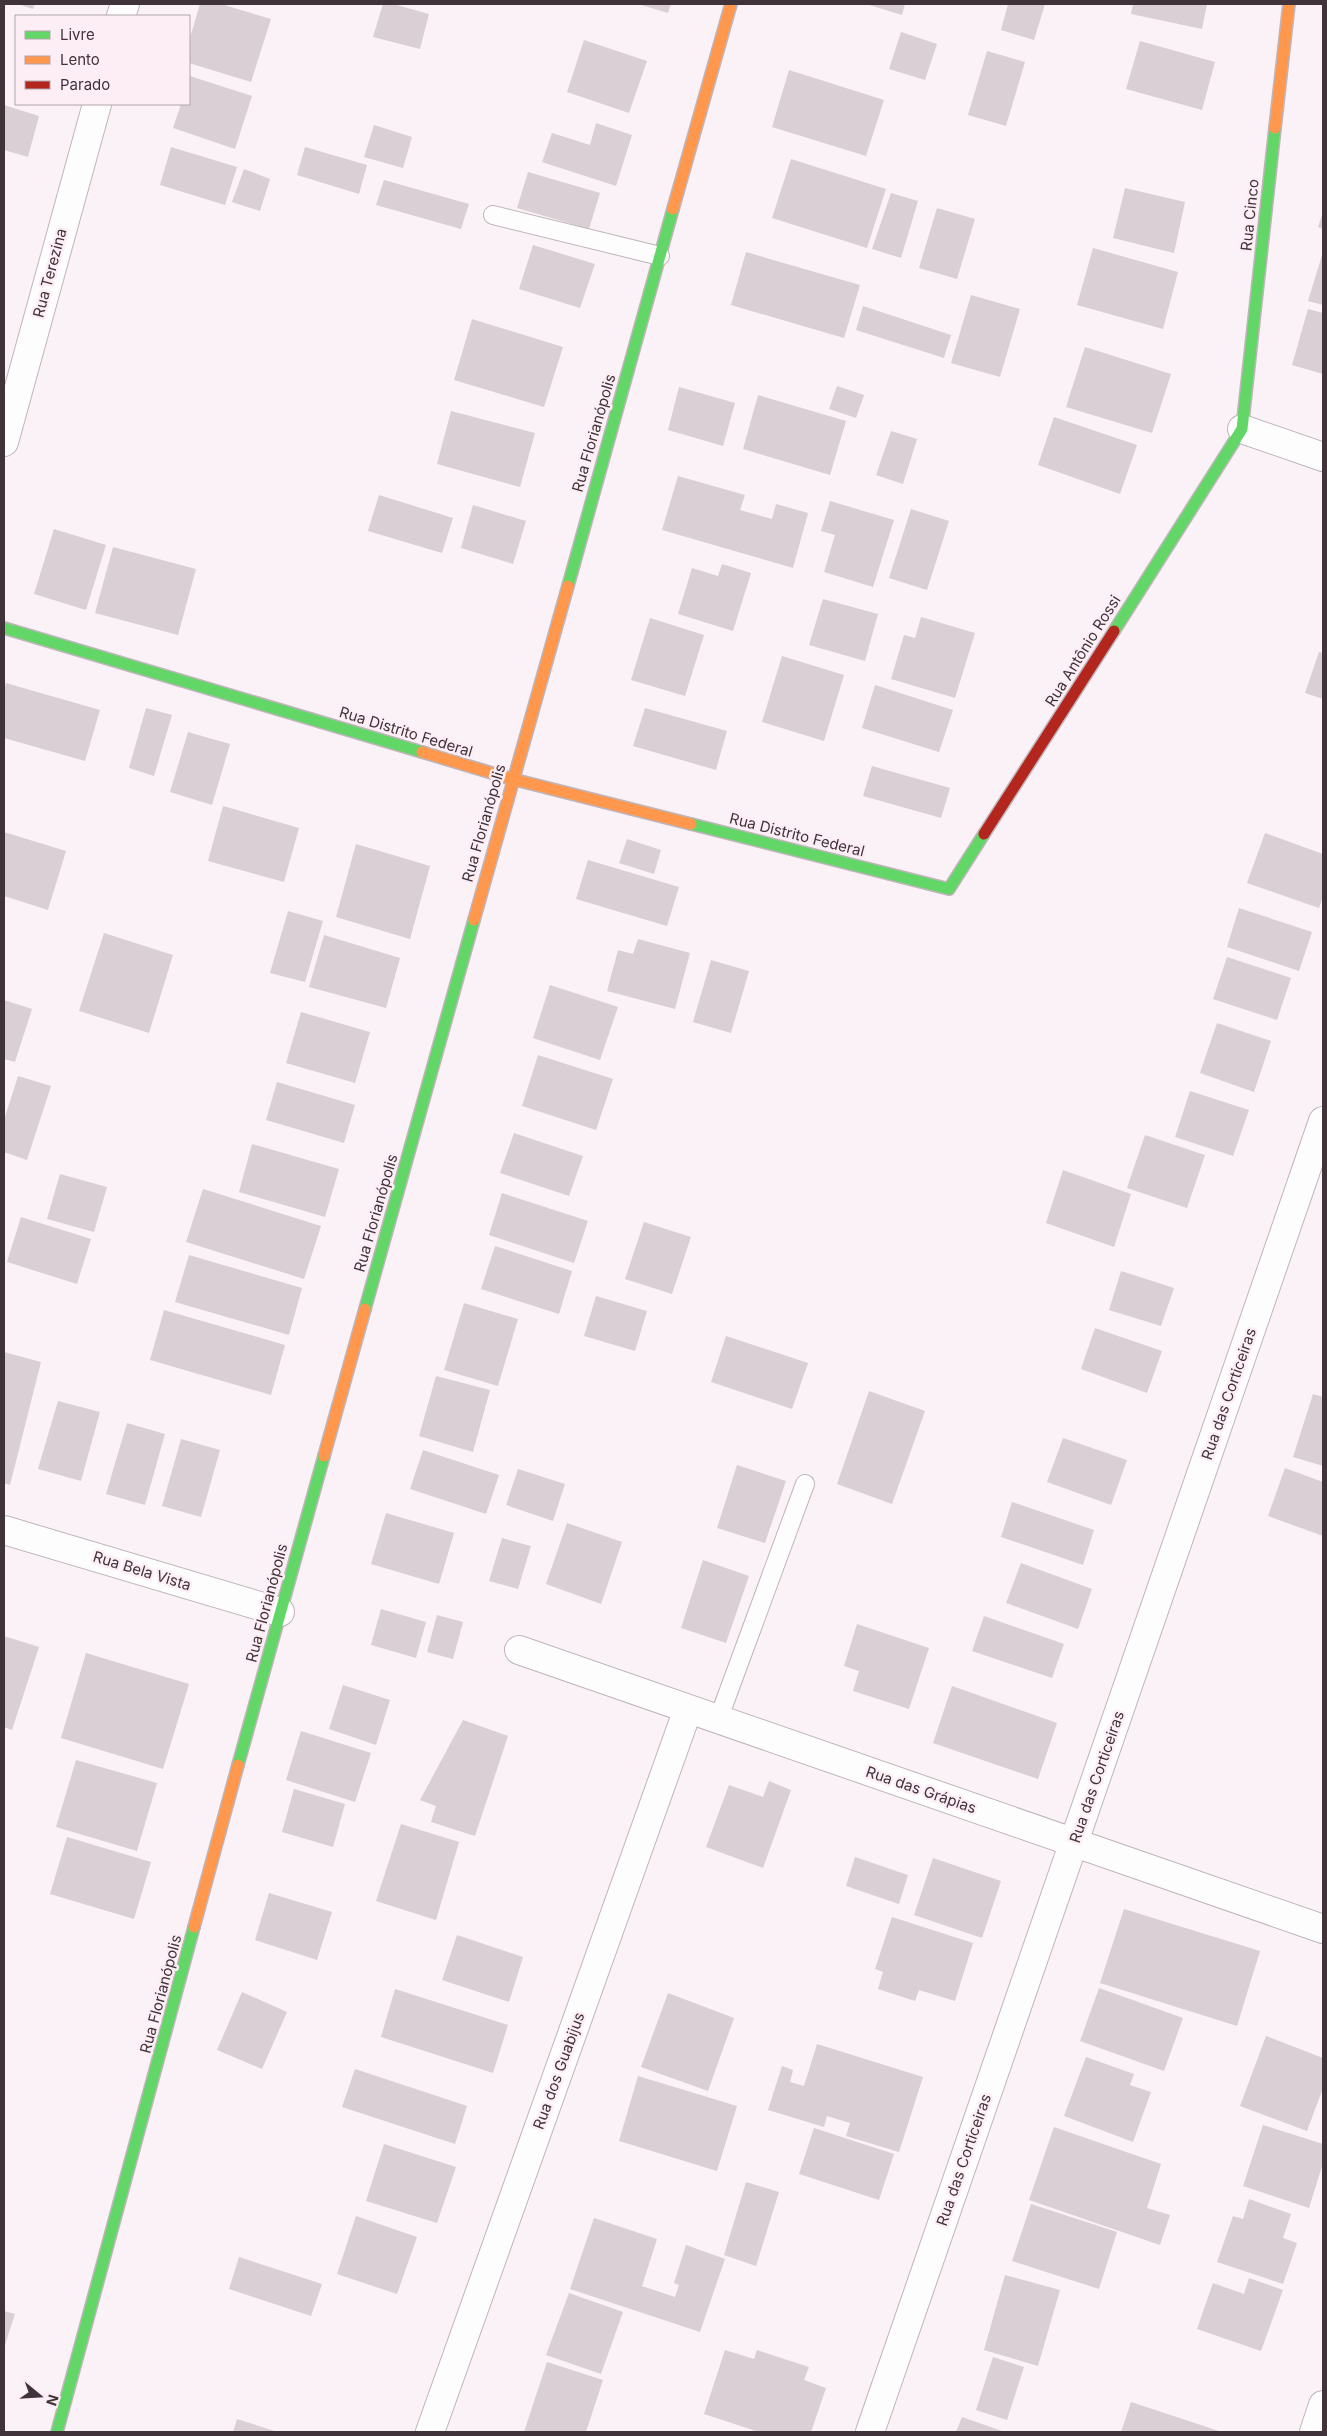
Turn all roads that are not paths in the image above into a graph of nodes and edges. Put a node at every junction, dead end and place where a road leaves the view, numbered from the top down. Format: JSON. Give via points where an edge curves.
{"nodes":[{"id":1,"x":731,"y":4,"type":"edge"},
{"id":2,"x":1289,"y":4,"type":"edge"},
{"id":3,"x":97,"y":105,"type":"edge"},
{"id":4,"x":493,"y":215,"type":"dead end"},
{"id":5,"x":660,"y":256,"type":"junction"},
{"id":6,"x":1242,"y":429,"type":"junction"},
{"id":7,"x":4,"y":442,"type":"edge"},
{"id":8,"x":1323,"y":457,"type":"edge"},
{"id":9,"x":4,"y":628,"type":"edge"},
{"id":10,"x":512,"y":779,"type":"junction"},
{"id":11,"x":949,"y":889,"type":"joint"},
{"id":12,"x":1323,"y":1121,"type":"edge"},
{"id":13,"x":806,"y":1484,"type":"dead end"},
{"id":14,"x":4,"y":1530,"type":"edge"},
{"id":15,"x":280,"y":1612,"type":"junction"},
{"id":16,"x":519,"y":1650,"type":"dead end"},
{"id":17,"x":688,"y":1709,"type":"junction"},
{"id":18,"x":718,"y":1720,"type":"junction"},
{"id":19,"x":1074,"y":1843,"type":"junction"},
{"id":20,"x":1323,"y":1929,"type":"edge"},
{"id":21,"x":1323,"y":2405,"type":"edge"},
{"id":22,"x":57,"y":2432,"type":"edge"},
{"id":23,"x":430,"y":2432,"type":"edge"},
{"id":24,"x":870,"y":2432,"type":"edge"},
{"id":25,"x":1314,"y":2432,"type":"edge"}],
"edges":[{"from":1,"to":5,"type":"street","name":"Rua Florianópolis"},
{"from":2,"to":6,"type":"street","name":"Rua Cinco"},
{"from":3,"to":7,"type":"street","name":"Rua Terezina"},
{"from":4,"to":5,"type":"lane"},
{"from":5,"to":10,"type":"street","name":"Rua Florianópolis"},
{"from":6,"to":8,"type":"street"},
{"from":6,"to":11,"type":"street","name":"Rua Antônio Rossi"},
{"from":9,"to":10,"type":"street","name":"Rua Distrito Federal"},
{"from":10,"to":11,"type":"street","name":"Rua Distrito Federal"},
{"from":10,"to":15,"type":"street","name":"Rua Florianópolis"},
{"from":12,"to":19,"type":"street","name":"Rua das Corticeiras"},
{"from":13,"to":18,"type":"lane"},
{"from":14,"to":15,"type":"street","name":"Rua Bela Vista"},
{"from":15,"to":22,"type":"street","name":"Rua Florianópolis"},
{"from":16,"to":17,"type":"street","name":"Rua das Grápias"},
{"from":17,"to":18,"type":"street","name":"Rua das Grápias"},
{"from":17,"to":23,"type":"street","name":"Rua dos Guabijus"},
{"from":18,"to":19,"type":"street","name":"Rua das Grápias"},
{"from":19,"to":20,"type":"street","name":"Rua das Grápias"},
{"from":19,"to":24,"type":"street","name":"Rua das Corticeiras"},
{"from":21,"to":25,"type":"street"}]}
